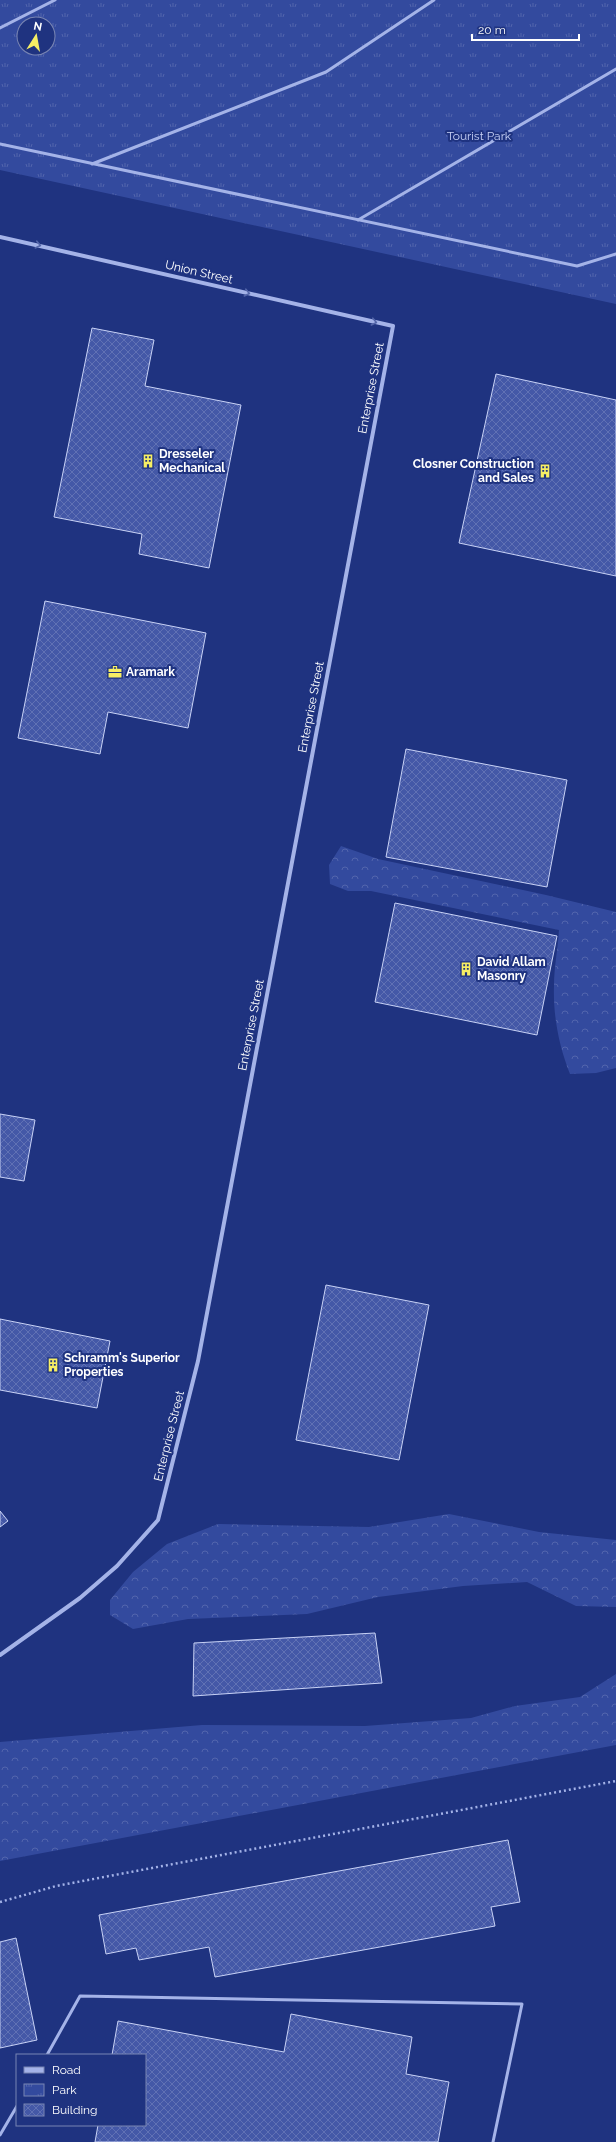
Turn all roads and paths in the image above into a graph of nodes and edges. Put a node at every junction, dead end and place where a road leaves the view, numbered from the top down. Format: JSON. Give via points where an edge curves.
{"nodes":[{"id":1,"x":55,"y":0,"type":"edge"},
{"id":2,"x":434,"y":0,"type":"edge"},
{"id":3,"x":0,"y":28,"type":"edge"},
{"id":4,"x":616,"y":69,"type":"edge"},
{"id":5,"x":0,"y":144,"type":"edge"},
{"id":6,"x":92,"y":164,"type":"junction"},
{"id":7,"x":358,"y":220,"type":"junction"},
{"id":8,"x":0,"y":237,"type":"edge"},
{"id":9,"x":616,"y":254,"type":"edge"},
{"id":10,"x":393,"y":326,"type":"joint"},
{"id":11,"x":0,"y":1655,"type":"edge"},
{"id":12,"x":616,"y":1781,"type":"edge"},
{"id":13,"x":0,"y":1902,"type":"edge"},
{"id":14,"x":48,"y":2054,"type":"edge"},
{"id":15,"x":16,"y":2108,"type":"edge"},
{"id":16,"x":0,"y":2135,"type":"edge"},
{"id":17,"x":493,"y":2142,"type":"edge"}],
"edges":[{"from":1,"to":3,"type":"lane"},
{"from":2,"to":6,"type":"lane","via":[[326,72]]},
{"from":4,"to":7,"type":"lane"},
{"from":5,"to":6,"type":"lane"},
{"from":6,"to":7,"type":"lane"},
{"from":7,"to":9,"type":"lane","via":[[577,266]]},
{"from":8,"to":10,"type":"street","name":"Union Street","one_way":true},
{"from":10,"to":11,"type":"street","name":"Enterprise Street","via":[[198,1361],[158,1520],[117,1566],[80,1598]]},
{"from":12,"to":13,"type":"path","via":[[56,1886]]},
{"from":14,"to":17,"type":"lane","via":[[80,1996],[522,2004]]},
{"from":15,"to":16,"type":"lane"}]}
